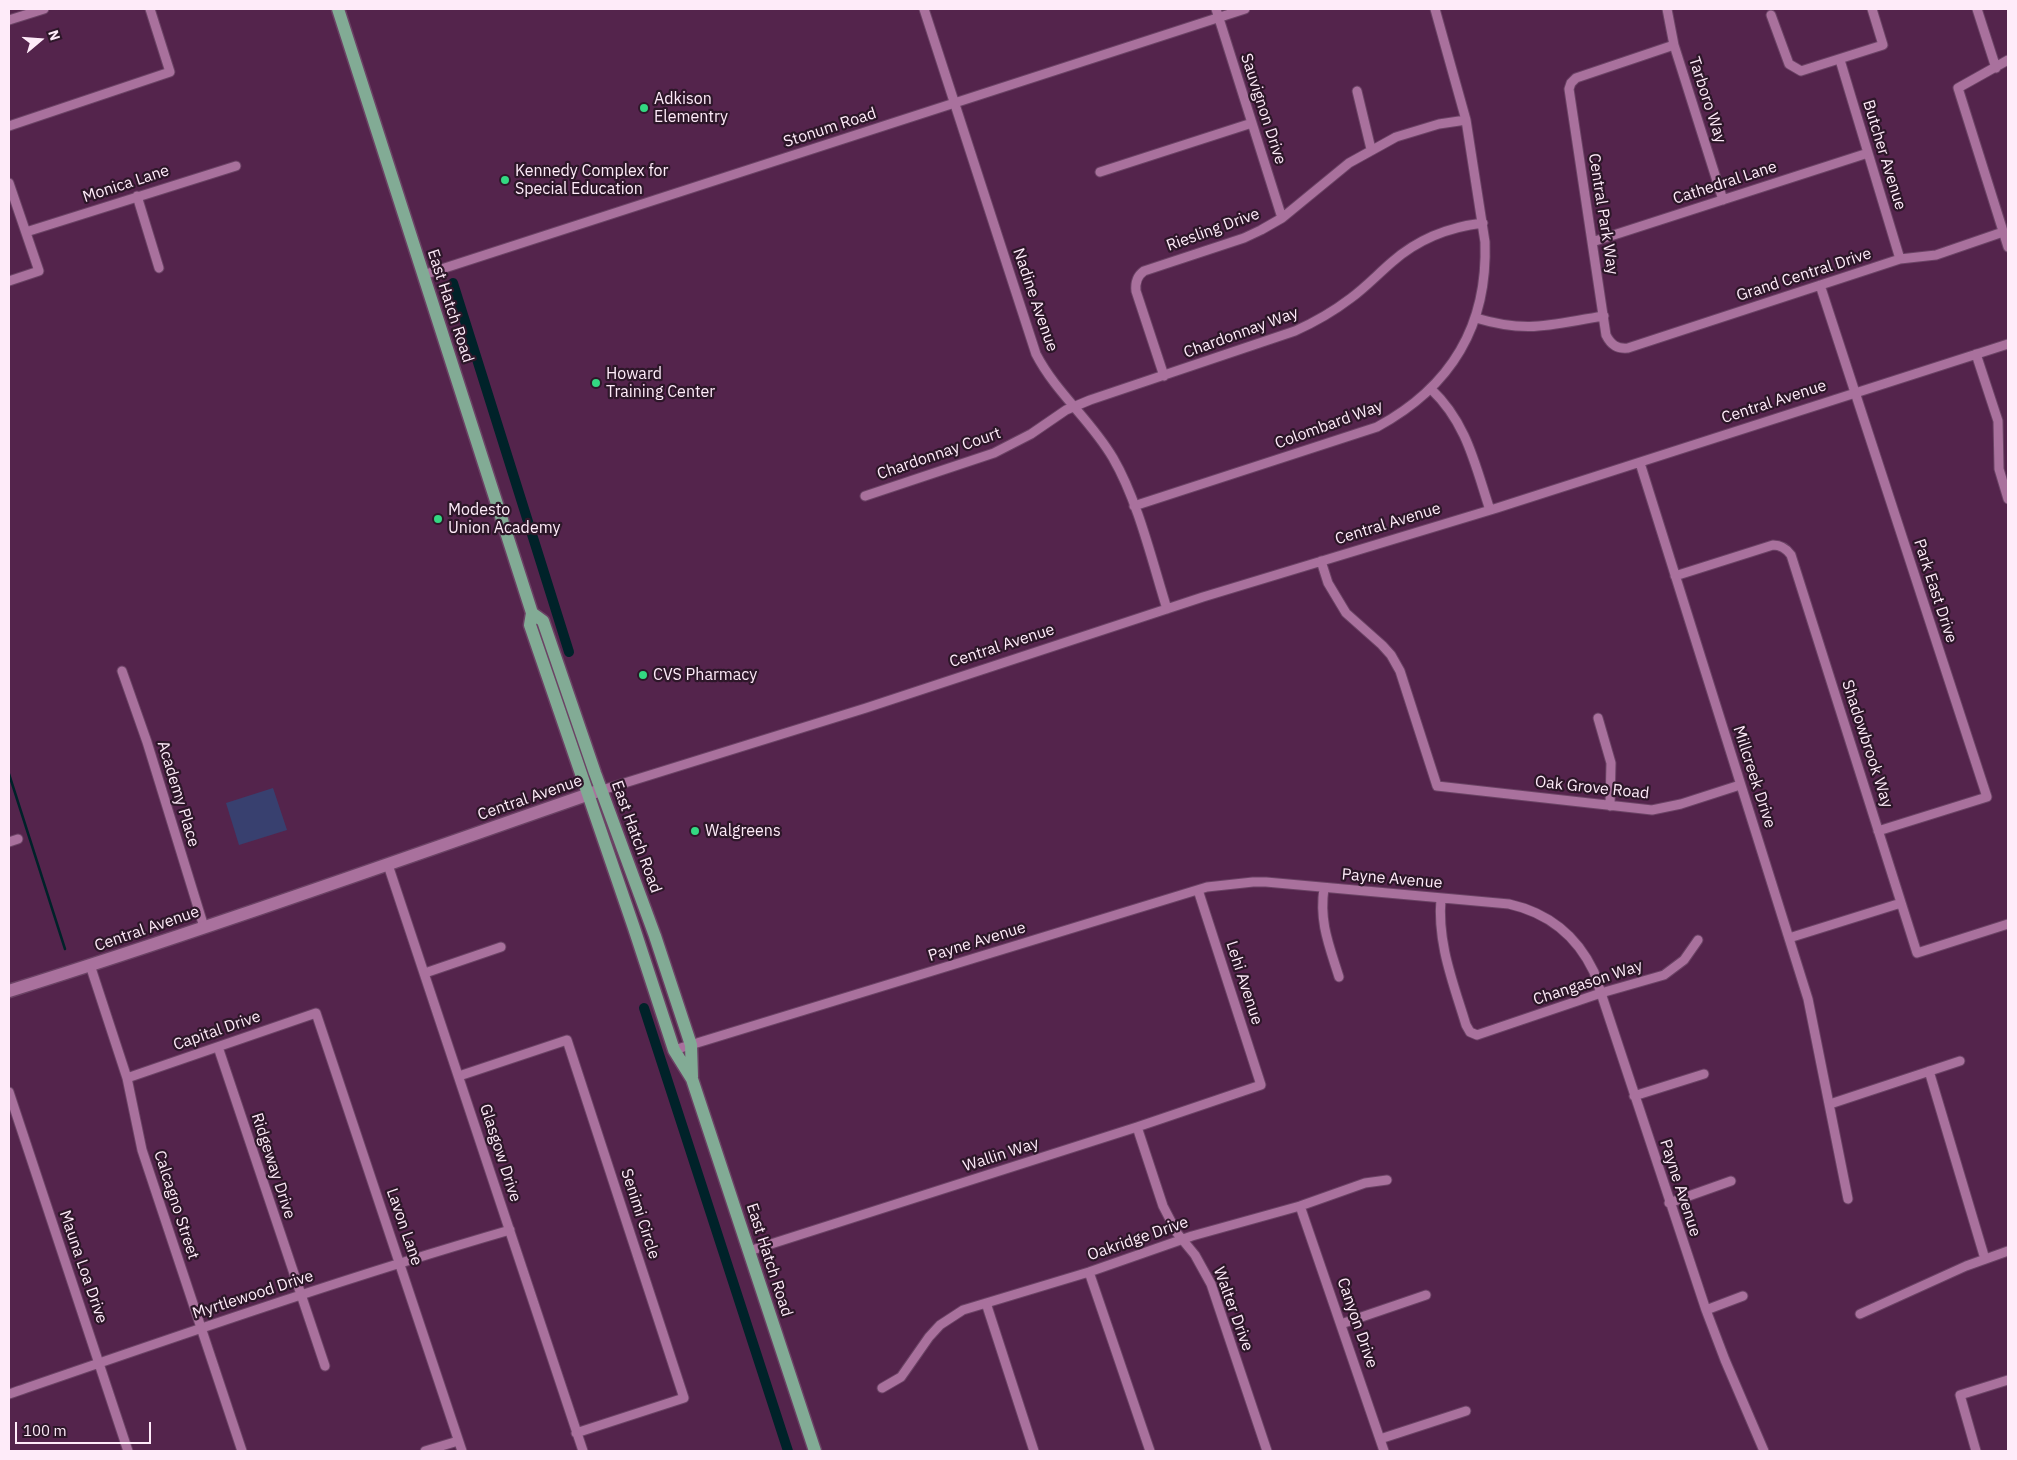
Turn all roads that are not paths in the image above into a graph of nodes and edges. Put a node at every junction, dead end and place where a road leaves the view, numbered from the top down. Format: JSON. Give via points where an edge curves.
{"nodes":[{"id":1,"x":44,"y":9,"type":"edge"},
{"id":2,"x":150,"y":9,"type":"edge"},
{"id":3,"x":338,"y":9,"type":"edge"},
{"id":4,"x":924,"y":9,"type":"edge"},
{"id":5,"x":1245,"y":9,"type":"edge"},
{"id":6,"x":1435,"y":9,"type":"edge"},
{"id":7,"x":1667,"y":9,"type":"edge"},
{"id":8,"x":1872,"y":9,"type":"edge"},
{"id":9,"x":1977,"y":9,"type":"edge"},
{"id":10,"x":1217,"y":13,"type":"edge"},
{"id":11,"x":1771,"y":15,"type":"dead end"},
{"id":12,"x":9,"y":20,"type":"edge"},
{"id":13,"x":1674,"y":45,"type":"junction"},
{"id":14,"x":1840,"y":60,"type":"junction"},
{"id":15,"x":2008,"y":60,"type":"edge"},
{"id":16,"x":1996,"y":68,"type":"junction"},
{"id":17,"x":1357,"y":91,"type":"dead end"},
{"id":18,"x":954,"y":104,"type":"junction"},
{"id":19,"x":1466,"y":120,"type":"junction"},
{"id":20,"x":1252,"y":123,"type":"junction"},
{"id":21,"x":9,"y":126,"type":"edge"},
{"id":22,"x":1371,"y":149,"type":"junction"},
{"id":23,"x":1868,"y":153,"type":"junction"},
{"id":24,"x":236,"y":166,"type":"dead end"},
{"id":25,"x":1100,"y":172,"type":"dead end"},
{"id":26,"x":9,"y":183,"type":"edge"},
{"id":27,"x":137,"y":196,"type":"junction"},
{"id":28,"x":1723,"y":200,"type":"junction"},
{"id":29,"x":1282,"y":218,"type":"junction"},
{"id":30,"x":1483,"y":223,"type":"junction"},
{"id":31,"x":26,"y":232,"type":"junction"},
{"id":32,"x":2004,"y":232,"type":"junction"},
{"id":33,"x":1592,"y":242,"type":"junction"},
{"id":34,"x":2008,"y":247,"type":"edge"},
{"id":35,"x":1900,"y":259,"type":"junction"},
{"id":36,"x":159,"y":268,"type":"dead end"},
{"id":37,"x":423,"y":275,"type":"junction"},
{"id":38,"x":9,"y":281,"type":"edge"},
{"id":39,"x":1820,"y":285,"type":"junction"},
{"id":40,"x":1604,"y":316,"type":"junction"},
{"id":41,"x":1476,"y":318,"type":"junction"},
{"id":42,"x":2008,"y":344,"type":"edge"},
{"id":43,"x":1615,"y":346,"type":"joint"},
{"id":44,"x":1976,"y":354,"type":"junction"},
{"id":45,"x":1164,"y":376,"type":"junction"},
{"id":46,"x":1431,"y":389,"type":"junction"},
{"id":47,"x":1855,"y":394,"type":"junction"},
{"id":48,"x":1073,"y":407,"type":"junction"},
{"id":49,"x":1640,"y":463,"type":"junction"},
{"id":50,"x":865,"y":496,"type":"dead end"},
{"id":51,"x":2008,"y":499,"type":"edge"},
{"id":52,"x":1134,"y":506,"type":"junction"},
{"id":53,"x":1490,"y":510,"type":"junction"},
{"id":54,"x":1321,"y":560,"type":"junction"},
{"id":55,"x":1675,"y":576,"type":"junction"},
{"id":56,"x":1167,"y":609,"type":"junction"},
{"id":57,"x":532,"y":613,"type":"junction"},
{"id":58,"x":122,"y":672,"type":"dead end"},
{"id":59,"x":1598,"y":718,"type":"dead end"},
{"id":60,"x":1740,"y":784,"type":"junction"},
{"id":61,"x":602,"y":790,"type":"junction"},
{"id":62,"x":588,"y":795,"type":"junction"},
{"id":63,"x":1610,"y":806,"type":"junction"},
{"id":64,"x":1878,"y":831,"type":"junction"},
{"id":65,"x":18,"y":839,"type":"dead end"},
{"id":66,"x":9,"y":842,"type":"edge"},
{"id":67,"x":388,"y":865,"type":"junction"},
{"id":68,"x":1324,"y":888,"type":"junction"},
{"id":69,"x":1198,"y":890,"type":"junction"},
{"id":70,"x":1441,"y":898,"type":"junction"},
{"id":71,"x":1901,"y":903,"type":"junction"},
{"id":72,"x":2008,"y":924,"type":"edge"},
{"id":73,"x":204,"y":927,"type":"junction"},
{"id":74,"x":1789,"y":938,"type":"junction"},
{"id":75,"x":1698,"y":940,"type":"dead end"},
{"id":76,"x":500,"y":947,"type":"dead end"},
{"id":77,"x":90,"y":965,"type":"junction"},
{"id":78,"x":425,"y":973,"type":"junction"},
{"id":79,"x":1339,"y":977,"type":"dead end"},
{"id":80,"x":9,"y":991,"type":"edge"},
{"id":81,"x":1601,"y":993,"type":"junction"},
{"id":82,"x":316,"y":1013,"type":"joint"},
{"id":83,"x":691,"y":1045,"type":"junction"},
{"id":84,"x":218,"y":1047,"type":"junction"},
{"id":85,"x":674,"y":1050,"type":"junction"},
{"id":86,"x":1960,"y":1061,"type":"dead end"},
{"id":87,"x":1929,"y":1071,"type":"junction"},
{"id":88,"x":1704,"y":1074,"type":"dead end"},
{"id":89,"x":460,"y":1076,"type":"junction"},
{"id":90,"x":127,"y":1078,"type":"junction"},
{"id":91,"x":692,"y":1079,"type":"junction"},
{"id":92,"x":1262,"y":1085,"type":"joint"},
{"id":93,"x":9,"y":1092,"type":"edge"},
{"id":94,"x":1634,"y":1096,"type":"junction"},
{"id":95,"x":1830,"y":1104,"type":"junction"},
{"id":96,"x":1137,"y":1127,"type":"junction"},
{"id":97,"x":1387,"y":1180,"type":"dead end"},
{"id":98,"x":1731,"y":1181,"type":"dead end"},
{"id":99,"x":1848,"y":1199,"type":"dead end"},
{"id":100,"x":1669,"y":1203,"type":"junction"},
{"id":101,"x":1300,"y":1206,"type":"junction"},
{"id":102,"x":510,"y":1230,"type":"junction"},
{"id":103,"x":1183,"y":1239,"type":"junction"},
{"id":104,"x":749,"y":1251,"type":"junction"},
{"id":105,"x":2008,"y":1251,"type":"edge"},
{"id":106,"x":1985,"y":1259,"type":"junction"},
{"id":107,"x":400,"y":1262,"type":"junction"},
{"id":108,"x":1089,"y":1272,"type":"junction"},
{"id":109,"x":301,"y":1294,"type":"junction"},
{"id":110,"x":1426,"y":1295,"type":"dead end"},
{"id":111,"x":1742,"y":1296,"type":"dead end"},
{"id":112,"x":986,"y":1303,"type":"junction"},
{"id":113,"x":1706,"y":1310,"type":"junction"},
{"id":114,"x":1860,"y":1314,"type":"dead end"},
{"id":115,"x":1341,"y":1324,"type":"junction"},
{"id":116,"x":201,"y":1328,"type":"junction"},
{"id":117,"x":100,"y":1363,"type":"junction"},
{"id":118,"x":324,"y":1366,"type":"dead end"},
{"id":119,"x":2008,"y":1380,"type":"edge"},
{"id":120,"x":882,"y":1388,"type":"dead end"},
{"id":121,"x":9,"y":1394,"type":"edge"},
{"id":122,"x":1466,"y":1411,"type":"dead end"},
{"id":123,"x":576,"y":1433,"type":"junction"},
{"id":124,"x":1380,"y":1439,"type":"junction"},
{"id":125,"x":458,"y":1441,"type":"junction"},
{"id":126,"x":128,"y":1451,"type":"edge"},
{"id":127,"x":242,"y":1451,"type":"edge"},
{"id":128,"x":424,"y":1451,"type":"edge"},
{"id":129,"x":462,"y":1451,"type":"edge"},
{"id":130,"x":583,"y":1451,"type":"edge"},
{"id":131,"x":815,"y":1451,"type":"edge"},
{"id":132,"x":1034,"y":1451,"type":"edge"},
{"id":133,"x":1150,"y":1451,"type":"edge"},
{"id":134,"x":1267,"y":1451,"type":"edge"},
{"id":135,"x":1384,"y":1451,"type":"edge"},
{"id":136,"x":1764,"y":1451,"type":"edge"},
{"id":137,"x":1976,"y":1451,"type":"edge"}],
"edges":[{"from":1,"to":12,"type":"street"},
{"from":2,"to":21,"type":"street","via":[[170,72]]},
{"from":3,"to":37,"type":"main road","name":"East Hatch Road"},
{"from":4,"to":18,"type":"street","name":"Nadine Avenue"},
{"from":5,"to":10,"type":"street","name":"Stonum Road"},
{"from":6,"to":19,"type":"street","name":"Colombard Way"},
{"from":7,"to":13,"type":"street","name":"Tarboro Way"},
{"from":8,"to":14,"type":"street","via":[[1883,45]]},
{"from":9,"to":16,"type":"street"},
{"from":10,"to":18,"type":"street","name":"Stonum Road"},
{"from":10,"to":20,"type":"street","name":"Sauvignon Drive"},
{"from":11,"to":14,"type":"street","via":[[1789,64],[1796,70]]},
{"from":13,"to":28,"type":"street","name":"Tarboro Way"},
{"from":13,"to":33,"type":"street","name":"Central Park Way","via":[[1576,78],[1571,83],[1569,94]]},
{"from":14,"to":23,"type":"street","name":"Butcher Avenue"},
{"from":15,"to":16,"type":"street"},
{"from":16,"to":32,"type":"street","via":[[1958,88]]},
{"from":17,"to":22,"type":"street"},
{"from":18,"to":37,"type":"street","name":"Stonum Road"},
{"from":18,"to":48,"type":"street","name":"Nadine Avenue","via":[[1036,354]]},
{"from":19,"to":22,"type":"street","name":"Riesling Drive","via":[[1418,130]]},
{"from":19,"to":30,"type":"street","name":"Colombard Way"},
{"from":20,"to":25,"type":"street"},
{"from":20,"to":29,"type":"street","name":"Sauvignon Drive"},
{"from":22,"to":29,"type":"street","name":"Riesling Drive","via":[[1331,176]]},
{"from":23,"to":28,"type":"street","name":"Cathedral Lane"},
{"from":23,"to":35,"type":"street","name":"Butcher Avenue"},
{"from":24,"to":27,"type":"street","name":"Monica Lane"},
{"from":26,"to":31,"type":"street"},
{"from":27,"to":31,"type":"street","name":"Monica Lane"},
{"from":27,"to":36,"type":"street"},
{"from":28,"to":33,"type":"street","name":"Cathedral Lane"},
{"from":29,"to":45,"type":"street","name":"Riesling Drive","via":[[1244,238],[1140,274],[1136,291]]},
{"from":30,"to":41,"type":"street","name":"Colombard Way","via":[[1486,261]]},
{"from":30,"to":45,"type":"street","name":"Chardonnay Way","via":[[1449,230],[1415,245],[1351,298],[1308,325]]},
{"from":31,"to":38,"type":"street","via":[[39,271]]},
{"from":32,"to":34,"type":"street"},
{"from":32,"to":35,"type":"street","name":"Grand Central Drive","via":[[1936,255]]},
{"from":33,"to":40,"type":"street","name":"Central Park Way"},
{"from":35,"to":39,"type":"street","name":"Grand Central Drive"},
{"from":37,"to":57,"type":"main road","name":"East Hatch Road"},
{"from":39,"to":43,"type":"street","name":"Grand Central Drive","via":[[1628,348]]},
{"from":39,"to":47,"type":"street","name":"Park East Drive"},
{"from":40,"to":41,"type":"street","via":[[1534,328],[1507,326]]},
{"from":40,"to":43,"type":"street","name":"Central Park Way","via":[[1606,335]]},
{"from":41,"to":46,"type":"street","name":"Colombard Way","via":[[1457,357]]},
{"from":42,"to":44,"type":"street","name":"Central Avenue"},
{"from":44,"to":47,"type":"street","name":"Central Avenue"},
{"from":44,"to":51,"type":"street","via":[[1998,421],[1999,468]]},
{"from":45,"to":48,"type":"street","name":"Chardonnay Way"},
{"from":46,"to":52,"type":"street","name":"Colombard Way","via":[[1397,416],[1377,427]]},
{"from":46,"to":53,"type":"street","via":[[1462,429]]},
{"from":47,"to":49,"type":"street","name":"Central Avenue"},
{"from":47,"to":64,"type":"street","name":"Park East Drive","via":[[1987,797]]},
{"from":48,"to":50,"type":"street","name":"Chardonnay Court","via":[[994,453]]},
{"from":48,"to":52,"type":"street","name":"Nadine Avenue","via":[[1102,440]]},
{"from":49,"to":53,"type":"street","name":"Central Avenue"},
{"from":49,"to":55,"type":"street","name":"Millcreek Drive"},
{"from":52,"to":56,"type":"street","name":"Nadine Avenue"},
{"from":53,"to":54,"type":"street","name":"Central Avenue"},
{"from":54,"to":56,"type":"street","name":"Central Avenue"},
{"from":54,"to":63,"type":"street","name":"Oak Grove Road","via":[[1328,582],[1346,613],[1382,645],[1400,671],[1437,786]]},
{"from":55,"to":60,"type":"street","name":"Millcreek Drive"},
{"from":55,"to":64,"type":"street","name":"Shadowbrook Way","via":[[1773,545],[1783,547],[1791,555]]},
{"from":56,"to":61,"type":"street","name":"Central Avenue"},
{"from":57,"to":61,"type":"main road","name":"East Hatch Road","via":[[543,621]]},
{"from":57,"to":62,"type":"main road","name":"East Hatch Road","via":[[530,626]]},
{"from":58,"to":73,"type":"street","name":"Academy Place"},
{"from":59,"to":63,"type":"street","via":[[1611,763]]},
{"from":60,"to":63,"type":"street","name":"Oak Grove Road","via":[[1665,808]]},
{"from":60,"to":74,"type":"street","name":"Millcreek Drive"},
{"from":61,"to":62,"type":"street","name":"Central Avenue"},
{"from":61,"to":83,"type":"main road","name":"East Hatch Road"},
{"from":62,"to":67,"type":"street","name":"Central Avenue"},
{"from":62,"to":85,"type":"main road","name":"East Hatch Road"},
{"from":64,"to":71,"type":"street","name":"Shadowbrook Way"},
{"from":65,"to":66,"type":"street"},
{"from":67,"to":73,"type":"street","name":"Central Avenue"},
{"from":67,"to":78,"type":"street","name":"Glasgow Drive"},
{"from":68,"to":69,"type":"street","name":"Payne Avenue","via":[[1253,882]]},
{"from":68,"to":70,"type":"street","name":"Payne Avenue"},
{"from":68,"to":79,"type":"street","via":[[1324,930]]},
{"from":69,"to":83,"type":"street","name":"Payne Avenue"},
{"from":69,"to":92,"type":"street","name":"Lehi Avenue"},
{"from":70,"to":81,"type":"street","name":"Payne Avenue","via":[[1509,904],[1548,918],[1580,948],[1594,972]]},
{"from":70,"to":81,"type":"street","name":"Changason Way","via":[[1441,938],[1466,1025],[1473,1034]]},
{"from":71,"to":72,"type":"street","name":"Shadowbrook Way","via":[[1917,953]]},
{"from":71,"to":74,"type":"street"},
{"from":73,"to":77,"type":"street","name":"Central Avenue"},
{"from":74,"to":95,"type":"street","name":"Millcreek Drive","via":[[1808,999]]},
{"from":75,"to":81,"type":"street","name":"Changason Way","via":[[1684,960],[1664,974]]},
{"from":76,"to":78,"type":"street"},
{"from":77,"to":80,"type":"street","name":"Central Avenue"},
{"from":77,"to":90,"type":"street","name":"Calcagno Street"},
{"from":78,"to":89,"type":"street","name":"Glasgow Drive"},
{"from":81,"to":94,"type":"street","name":"Payne Avenue"},
{"from":82,"to":84,"type":"street","name":"Capital Drive"},
{"from":82,"to":107,"type":"street","name":"Lavon Lane"},
{"from":83,"to":85,"type":"street","name":"Payne Avenue"},
{"from":83,"to":91,"type":"main road","name":"East Hatch Road"},
{"from":84,"to":90,"type":"street","name":"Capital Drive"},
{"from":84,"to":109,"type":"street","name":"Ridgeway Drive"},
{"from":85,"to":91,"type":"main road","name":"East Hatch Road"},
{"from":86,"to":87,"type":"street"},
{"from":87,"to":95,"type":"street"},
{"from":87,"to":106,"type":"street"},
{"from":88,"to":94,"type":"street"},
{"from":89,"to":102,"type":"street","name":"Glasgow Drive"},
{"from":89,"to":123,"type":"street","name":"Senimi Circle","via":[[567,1040],[684,1398]]},
{"from":90,"to":116,"type":"street","name":"Calcagno Street","via":[[142,1150]]},
{"from":91,"to":104,"type":"main road","name":"East Hatch Road"},
{"from":92,"to":96,"type":"street","name":"Wallin Way"},
{"from":93,"to":117,"type":"street","name":"Mauna Loa Drive"},
{"from":94,"to":100,"type":"street","name":"Payne Avenue"},
{"from":95,"to":99,"type":"street","name":"Millcreek Drive"},
{"from":96,"to":103,"type":"street","name":"Walter Drive","via":[[1162,1206]]},
{"from":96,"to":104,"type":"street","name":"Wallin Way"},
{"from":97,"to":101,"type":"street","name":"Oakridge Drive","via":[[1365,1183]]},
{"from":98,"to":100,"type":"street"},
{"from":100,"to":113,"type":"street","name":"Payne Avenue"},
{"from":101,"to":103,"type":"street","name":"Oakridge Drive"},
{"from":101,"to":115,"type":"street","name":"Canyon Drive"},
{"from":102,"to":107,"type":"street","name":"Myrtlewood Drive"},
{"from":102,"to":123,"type":"street","name":"Glasgow Drive"},
{"from":103,"to":108,"type":"street","name":"Oakridge Drive"},
{"from":103,"to":134,"type":"street","name":"Walter Drive","via":[[1211,1284]]},
{"from":104,"to":131,"type":"main road","name":"East Hatch Road"},
{"from":105,"to":106,"type":"street"},
{"from":106,"to":114,"type":"street"},
{"from":107,"to":109,"type":"street","name":"Myrtlewood Drive"},
{"from":107,"to":125,"type":"street","name":"Lavon Lane"},
{"from":108,"to":112,"type":"street","name":"Oakridge Drive"},
{"from":108,"to":133,"type":"street"},
{"from":109,"to":116,"type":"street","name":"Myrtlewood Drive"},
{"from":109,"to":118,"type":"street","name":"Ridgeway Drive"},
{"from":110,"to":115,"type":"street"},
{"from":111,"to":113,"type":"street"},
{"from":112,"to":120,"type":"street","name":"Oakridge Drive","via":[[963,1310],[940,1325],[901,1377]]},
{"from":112,"to":132,"type":"street"},
{"from":113,"to":136,"type":"street","name":"Payne Avenue"},
{"from":115,"to":124,"type":"street","name":"Canyon Drive"},
{"from":116,"to":117,"type":"street","name":"Myrtlewood Drive"},
{"from":116,"to":127,"type":"street","name":"Calcagno Street"},
{"from":117,"to":121,"type":"street","name":"Myrtlewood Drive"},
{"from":117,"to":126,"type":"street","name":"Mauna Loa Drive"},
{"from":119,"to":137,"type":"street","via":[[1960,1395]]},
{"from":122,"to":124,"type":"street"},
{"from":123,"to":130,"type":"street","name":"Glasgow Drive"},
{"from":124,"to":135,"type":"street","name":"Canyon Drive"},
{"from":125,"to":128,"type":"street"},
{"from":125,"to":129,"type":"street","name":"Lavon Lane"}]}
